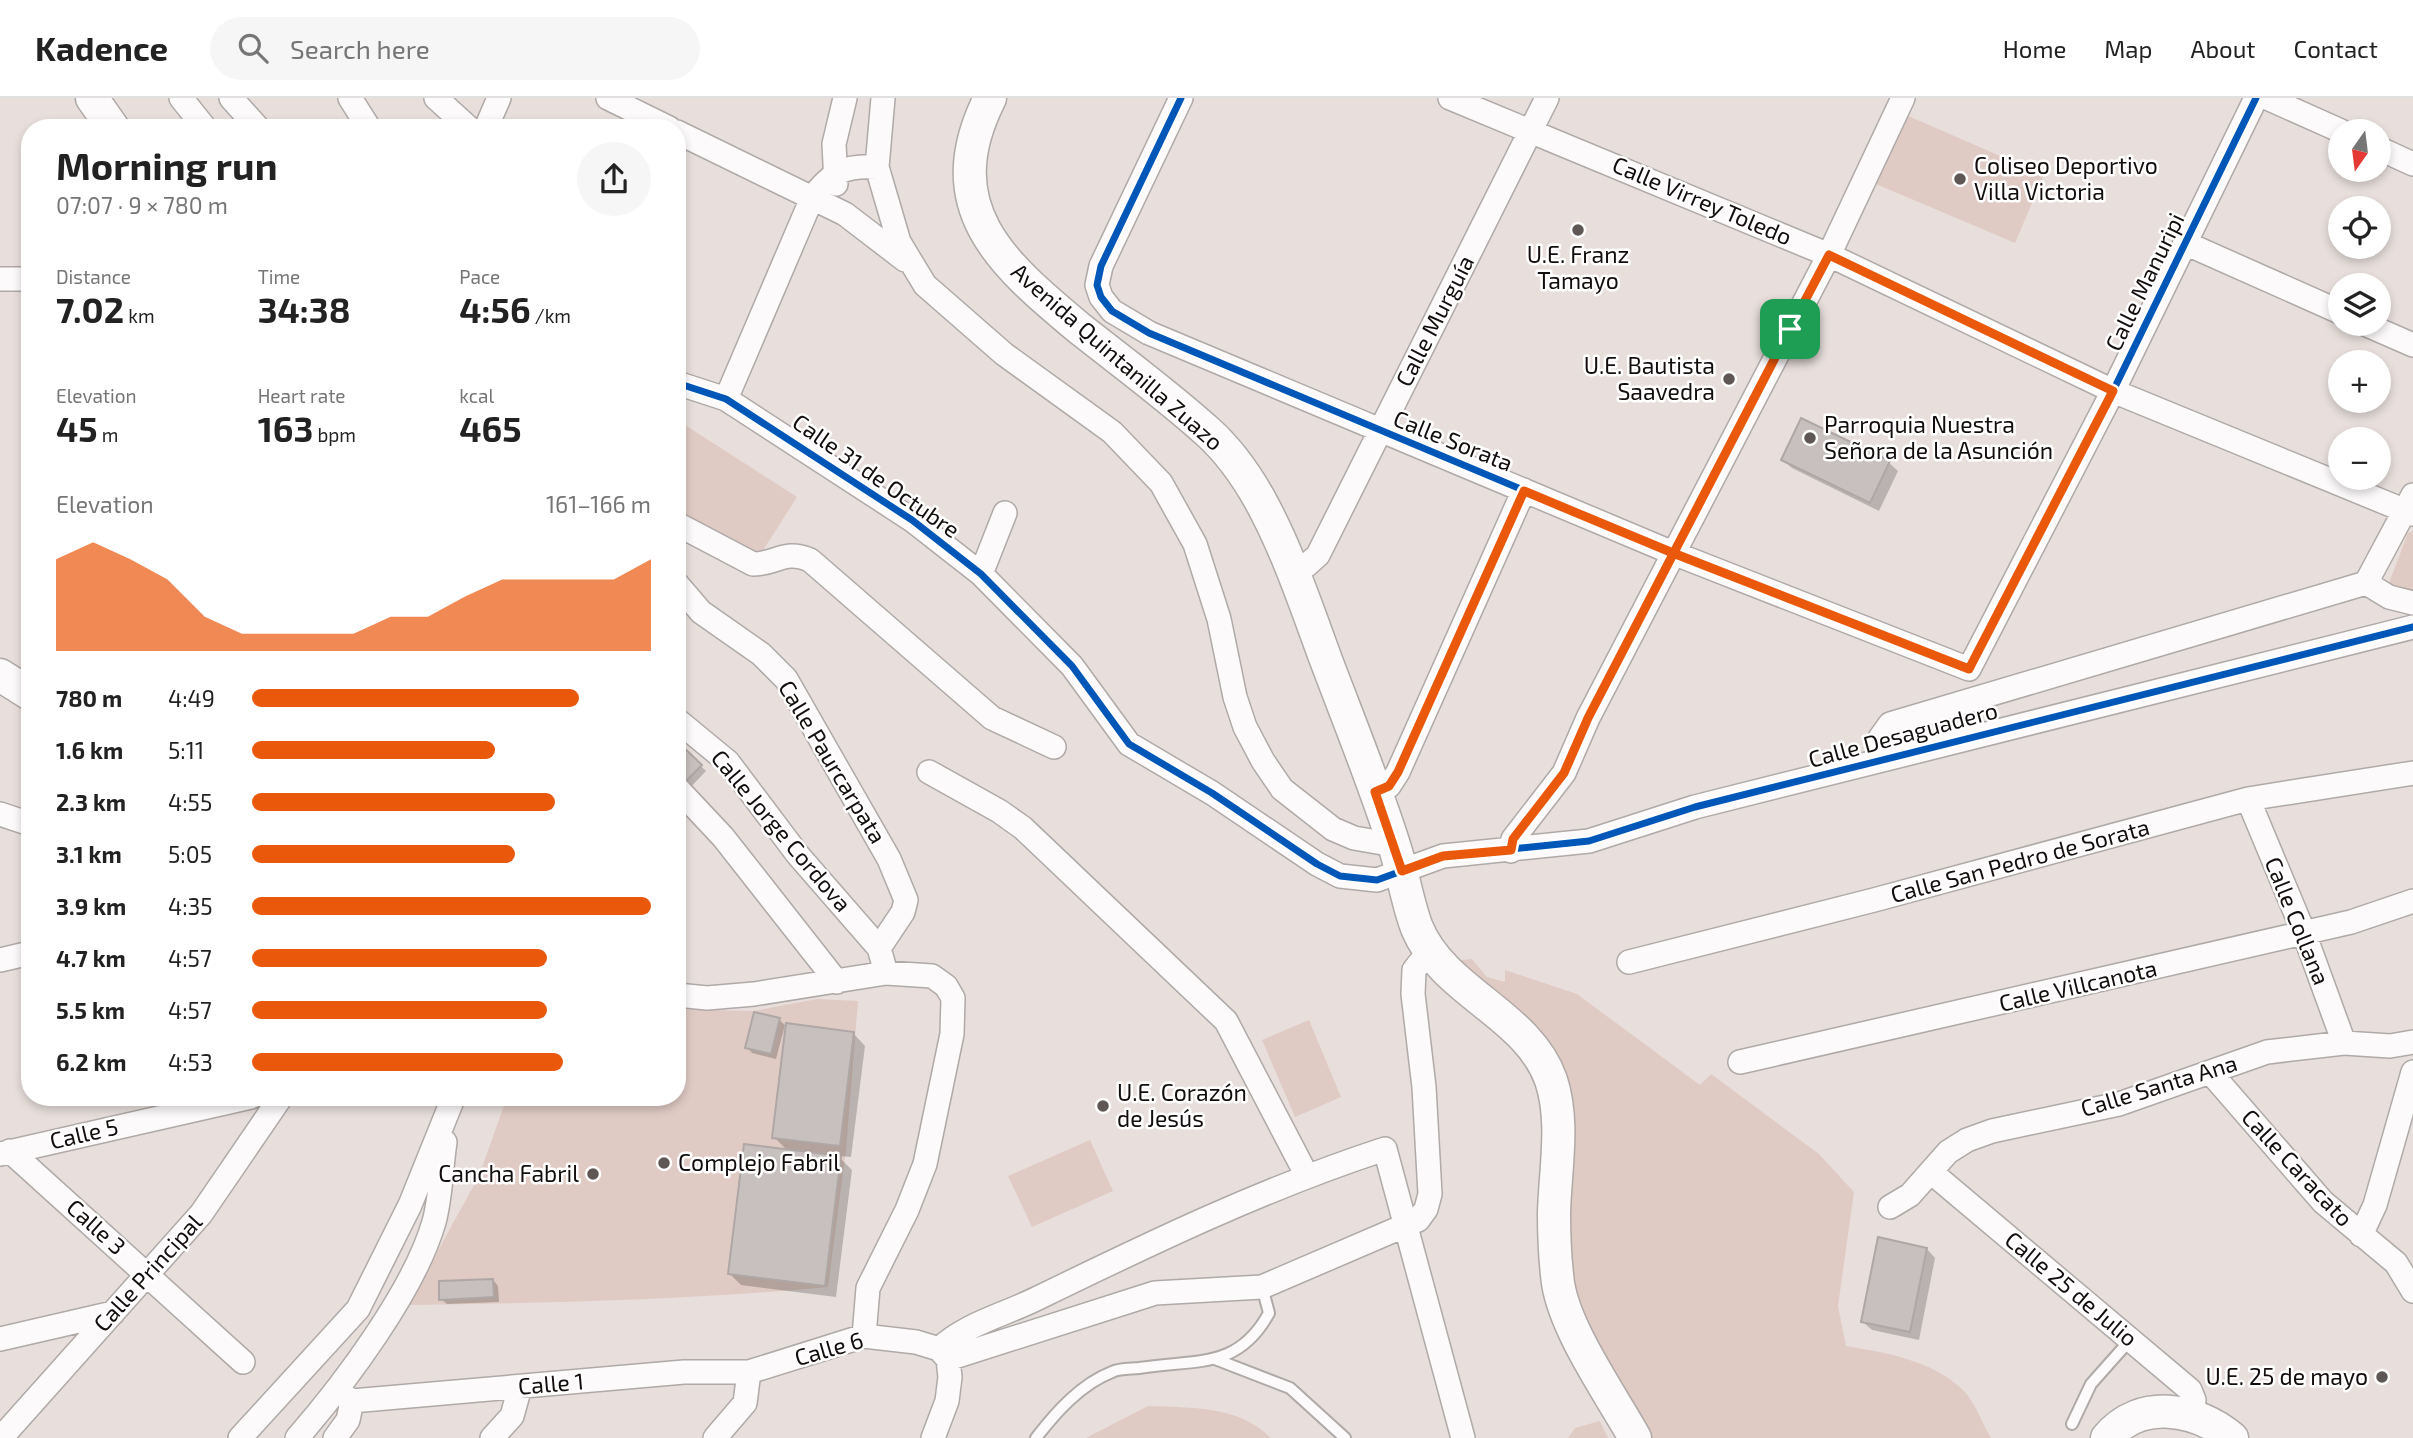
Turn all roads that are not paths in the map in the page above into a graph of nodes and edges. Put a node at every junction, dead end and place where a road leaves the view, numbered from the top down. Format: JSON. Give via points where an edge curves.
{"nodes":[{"id":1,"x":92,"y":98,"type":"edge"},
{"id":2,"x":181,"y":98,"type":"edge"},
{"id":3,"x":231,"y":98,"type":"edge"},
{"id":4,"x":350,"y":98,"type":"edge"},
{"id":5,"x":436,"y":98,"type":"edge"},
{"id":6,"x":499,"y":98,"type":"edge"},
{"id":7,"x":608,"y":98,"type":"edge"},
{"id":8,"x":845,"y":98,"type":"edge"},
{"id":9,"x":883,"y":98,"type":"edge"},
{"id":10,"x":990,"y":98,"type":"edge"},
{"id":11,"x":1181,"y":98,"type":"edge"},
{"id":12,"x":1450,"y":98,"type":"edge"},
{"id":13,"x":1547,"y":98,"type":"edge"},
{"id":14,"x":1903,"y":98,"type":"edge"},
{"id":15,"x":2256,"y":98,"type":"edge"},
{"id":16,"x":2267,"y":98,"type":"edge"},
{"id":17,"x":107,"y":119,"type":"edge"},
{"id":18,"x":198,"y":119,"type":"edge"},
{"id":19,"x":250,"y":119,"type":"edge"},
{"id":20,"x":363,"y":119,"type":"edge"},
{"id":21,"x":459,"y":119,"type":"edge"},
{"id":22,"x":490,"y":119,"type":"edge"},
{"id":23,"x":651,"y":119,"type":"edge"},
{"id":24,"x":2328,"y":125,"type":"edge"},
{"id":25,"x":1532,"y":130,"type":"junction"},
{"id":26,"x":686,"y":136,"type":"edge"},
{"id":27,"x":2391,"y":154,"type":"edge"},
{"id":28,"x":2413,"y":164,"type":"edge"},
{"id":29,"x":877,"y":167,"type":"junction"},
{"id":30,"x":834,"y":175,"type":"junction"},
{"id":31,"x":884,"y":195,"type":"junction"},
{"id":32,"x":812,"y":198,"type":"junction"},
{"id":33,"x":845,"y":214,"type":"junction"},
{"id":34,"x":2185,"y":243,"type":"junction"},
{"id":35,"x":1829,"y":255,"type":"junction"},
{"id":36,"x":912,"y":267,"type":"junction"},
{"id":37,"x":0,"y":279,"type":"edge"},
{"id":38,"x":21,"y":279,"type":"edge"},
{"id":39,"x":2328,"y":307,"type":"edge"},
{"id":40,"x":2391,"y":335,"type":"edge"},
{"id":41,"x":2413,"y":345,"type":"edge"},
{"id":42,"x":686,"y":386,"type":"edge"},
{"id":43,"x":2113,"y":391,"type":"junction"},
{"id":44,"x":726,"y":399,"type":"junction"},
{"id":45,"x":1379,"y":431,"type":"junction"},
{"id":46,"x":1524,"y":491,"type":"junction"},
{"id":47,"x":2410,"y":507,"type":"edge"},
{"id":48,"x":1005,"y":513,"type":"dead end"},
{"id":49,"x":686,"y":529,"type":"edge"},
{"id":50,"x":1673,"y":553,"type":"junction"},
{"id":51,"x":1293,"y":572,"type":"junction"},
{"id":52,"x":981,"y":574,"type":"junction"},
{"id":53,"x":2366,"y":583,"type":"junction"},
{"id":54,"x":686,"y":594,"type":"edge"},
{"id":55,"x":2413,"y":603,"type":"edge"},
{"id":56,"x":2413,"y":627,"type":"edge"},
{"id":57,"x":1969,"y":669,"type":"joint"},
{"id":58,"x":0,"y":675,"type":"edge"},
{"id":59,"x":21,"y":688,"type":"edge"},
{"id":60,"x":686,"y":727,"type":"edge"},
{"id":61,"x":1054,"y":747,"type":"dead end"},
{"id":62,"x":1885,"y":758,"type":"junction"},
{"id":63,"x":929,"y":772,"type":"dead end"},
{"id":64,"x":2413,"y":773,"type":"edge"},
{"id":65,"x":1375,"y":792,"type":"junction"},
{"id":66,"x":686,"y":798,"type":"edge"},
{"id":67,"x":2248,"y":799,"type":"junction"},
{"id":68,"x":0,"y":814,"type":"edge"},
{"id":69,"x":21,"y":821,"type":"edge"},
{"id":70,"x":1511,"y":850,"type":"junction"},
{"id":71,"x":1398,"y":858,"type":"junction"},
{"id":72,"x":2413,"y":901,"type":"edge"},
{"id":73,"x":2304,"y":933,"type":"junction"},
{"id":74,"x":879,"y":948,"type":"junction"},
{"id":75,"x":1430,"y":950,"type":"junction"},
{"id":76,"x":21,"y":955,"type":"edge"},
{"id":77,"x":0,"y":960,"type":"edge"},
{"id":78,"x":1629,"y":962,"type":"dead end"},
{"id":79,"x":886,"y":973,"type":"junction"},
{"id":80,"x":837,"y":982,"type":"junction"},
{"id":81,"x":686,"y":995,"type":"edge"},
{"id":82,"x":2413,"y":1042,"type":"edge"},
{"id":83,"x":2344,"y":1043,"type":"junction"},
{"id":84,"x":1740,"y":1062,"type":"dead end"},
{"id":85,"x":2210,"y":1072,"type":"junction"},
{"id":86,"x":2413,"y":1072,"type":"edge"},
{"id":87,"x":211,"y":1106,"type":"edge"},
{"id":88,"x":275,"y":1106,"type":"edge"},
{"id":89,"x":449,"y":1106,"type":"edge"},
{"id":90,"x":451,"y":1106,"type":"edge"},
{"id":91,"x":5,"y":1152,"type":"edge"},
{"id":92,"x":1931,"y":1172,"type":"junction"},
{"id":93,"x":1306,"y":1174,"type":"junction"},
{"id":94,"x":1890,"y":1208,"type":"dead end"},
{"id":95,"x":1406,"y":1226,"type":"junction"},
{"id":96,"x":2361,"y":1235,"type":"junction"},
{"id":97,"x":2405,"y":1257,"type":"edge"},
{"id":98,"x":147,"y":1273,"type":"junction"},
{"id":99,"x":1262,"y":1287,"type":"junction"},
{"id":100,"x":2413,"y":1291,"type":"edge"},
{"id":101,"x":113,"y":1313,"type":"junction"},
{"id":102,"x":864,"y":1336,"type":"junction"},
{"id":103,"x":0,"y":1339,"type":"edge"},
{"id":104,"x":2131,"y":1339,"type":"junction"},
{"id":105,"x":943,"y":1354,"type":"junction"},
{"id":106,"x":1215,"y":1359,"type":"junction"},
{"id":107,"x":243,"y":1362,"type":"dead end"},
{"id":108,"x":750,"y":1372,"type":"junction"},
{"id":109,"x":520,"y":1387,"type":"junction"},
{"id":110,"x":345,"y":1396,"type":"junction"},
{"id":111,"x":2193,"y":1415,"type":"junction"},
{"id":112,"x":2072,"y":1424,"type":"dead end"},
{"id":113,"x":1,"y":1438,"type":"edge"},
{"id":114,"x":240,"y":1438,"type":"edge"},
{"id":115,"x":297,"y":1438,"type":"edge"},
{"id":116,"x":335,"y":1438,"type":"edge"},
{"id":117,"x":492,"y":1438,"type":"edge"},
{"id":118,"x":715,"y":1438,"type":"edge"},
{"id":119,"x":933,"y":1438,"type":"edge"},
{"id":120,"x":1036,"y":1438,"type":"edge"},
{"id":121,"x":1345,"y":1438,"type":"edge"},
{"id":122,"x":1462,"y":1438,"type":"edge"},
{"id":123,"x":1635,"y":1438,"type":"edge"},
{"id":124,"x":2107,"y":1438,"type":"edge"},
{"id":125,"x":2232,"y":1438,"type":"edge"}],
"edges":[{"from":1,"to":17,"type":"street"},
{"from":2,"to":18,"type":"street"},
{"from":3,"to":19,"type":"street"},
{"from":4,"to":20,"type":"street"},
{"from":5,"to":21,"type":"street"},
{"from":6,"to":22,"type":"street"},
{"from":7,"to":23,"type":"street"},
{"from":8,"to":30,"type":"street","via":[[834,144]]},
{"from":9,"to":29,"type":"street"},
{"from":10,"to":51,"type":"street","name":"Avenida Quintanilla Zuazo","via":[[971,151],[971,186],[991,243],[1019,278],[1210,434],[1246,475]]},
{"from":11,"to":45,"type":"street","name":"Calle Sorata","via":[[1101,266],[1097,285],[1101,297],[1112,311],[1149,333]]},
{"from":12,"to":25,"type":"street","name":"Calle Virrey Toledo"},
{"from":13,"to":25,"type":"street","name":"Calle Murguía"},
{"from":14,"to":35,"type":"street"},
{"from":15,"to":34,"type":"street","name":"Calle Manuripi"},
{"from":16,"to":24,"type":"street"},
{"from":25,"to":35,"type":"street","name":"Calle Virrey Toledo"},
{"from":25,"to":45,"type":"street","name":"Calle Murguía"},
{"from":26,"to":32,"type":"street"},
{"from":27,"to":28,"type":"street"},
{"from":29,"to":30,"type":"street","via":[[844,167]]},
{"from":29,"to":31,"type":"street"},
{"from":30,"to":32,"type":"street"},
{"from":30,"to":33,"type":"street"},
{"from":31,"to":33,"type":"street","via":[[872,206]]},
{"from":31,"to":36,"type":"street"},
{"from":32,"to":33,"type":"street"},
{"from":32,"to":44,"type":"street"},
{"from":33,"to":36,"type":"street"},
{"from":34,"to":39,"type":"street"},
{"from":34,"to":43,"type":"street","name":"Calle Manuripi"},
{"from":35,"to":43,"type":"street","name":"Calle Virrey Toledo"},
{"from":35,"to":50,"type":"street"},
{"from":36,"to":71,"type":"street","via":[[964,320],[1037,380],[1112,432],[1161,483],[1195,544],[1219,619],[1235,697],[1263,761],[1282,789],[1333,829]]},
{"from":37,"to":38,"type":"street"},
{"from":40,"to":41,"type":"street"},
{"from":42,"to":44,"type":"street","name":"Calle 31 de Octubre"},
{"from":43,"to":47,"type":"street","name":"Calle Virrey Toledo"},
{"from":43,"to":57,"type":"street","name":"Calle Manuripi"},
{"from":44,"to":52,"type":"street","name":"Calle 31 de Octubre","via":[[912,520]]},
{"from":45,"to":46,"type":"street","name":"Calle Sorata"},
{"from":45,"to":51,"type":"street","name":"Calle Murguía","via":[[1318,555]]},
{"from":46,"to":50,"type":"street","name":"Calle Sorata"},
{"from":46,"to":65,"type":"street","via":[[1398,772],[1389,786]]},
{"from":47,"to":53,"type":"street"},
{"from":48,"to":52,"type":"street"},
{"from":49,"to":61,"type":"street","via":[[753,564],[796,554],[810,560],[992,718]]},
{"from":50,"to":57,"type":"street","name":"Calle Sorata"},
{"from":50,"to":70,"type":"street","via":[[1564,773],[1513,839]]},
{"from":51,"to":65,"type":"street","name":"Avenida Quintanilla Zuazo"},
{"from":52,"to":71,"type":"street","name":"Calle 31 de Octubre","via":[[1072,666],[1129,744],[1340,876],[1377,880]]},
{"from":53,"to":55,"type":"street","via":[[2389,597]]},
{"from":53,"to":62,"type":"street","name":"Calle Desaguadero","via":[[1890,724],[1880,738]]},
{"from":54,"to":74,"type":"street","name":"Calle Paurcarpata","via":[[701,612],[753,648],[786,679],[878,839],[906,900]]},
{"from":56,"to":62,"type":"street","name":"Calle Desaguadero"},
{"from":58,"to":59,"type":"street"},
{"from":60,"to":74,"type":"street","name":"Calle Jorge Cordova","via":[[728,762],[798,855]]},
{"from":62,"to":70,"type":"street","name":"Calle Desaguadero","via":[[1695,807],[1589,841]]},
{"from":63,"to":93,"type":"street","via":[[1023,828],[1226,1021]]},
{"from":64,"to":67,"type":"street","name":"Calle San Pedro de Sorata"},
{"from":65,"to":71,"type":"street","name":"Avenida Quintanilla Zuazo"},
{"from":66,"to":80,"type":"street","via":[[723,837]]},
{"from":67,"to":73,"type":"street","name":"Calle Collana"},
{"from":67,"to":78,"type":"street","name":"Calle San Pedro de Sorata"},
{"from":68,"to":69,"type":"street"},
{"from":70,"to":71,"type":"street","name":"Calle Desaguadero"},
{"from":71,"to":75,"type":"street","name":"Avenida Quintanilla Zuazo","via":[[1418,930]]},
{"from":72,"to":73,"type":"street","name":"Calle Villcanota"},
{"from":73,"to":83,"type":"street","name":"Calle Collana"},
{"from":73,"to":84,"type":"street","name":"Calle Villcanota"},
{"from":74,"to":79,"type":"street"},
{"from":75,"to":95,"type":"street","via":[[1414,970],[1413,994],[1430,1194],[1418,1220]]},
{"from":75,"to":123,"type":"street","name":"Avenida Quintanilla Zuazo","via":[[1455,980],[1530,1046],[1551,1079],[1557,1112],[1554,1210],[1558,1286],[1578,1337]]},
{"from":76,"to":77,"type":"street"},
{"from":79,"to":80,"type":"street"},
{"from":79,"to":102,"type":"street","via":[[932,976],[946,986],[953,998],[952,1034],[925,1164],[867,1288]]},
{"from":80,"to":81,"type":"street","via":[[719,997]]},
{"from":82,"to":83,"type":"street","name":"Calle Santa Ana","via":[[2390,1046]]},
{"from":83,"to":85,"type":"street","name":"Calle Santa Ana","via":[[2267,1052]]},
{"from":85,"to":92,"type":"street","name":"Calle Santa Ana","via":[[2119,1104],[1992,1131],[1948,1152]]},
{"from":85,"to":96,"type":"street","name":"Calle Caracato","via":[[2323,1202]]},
{"from":86,"to":96,"type":"street","via":[[2375,1205]]},
{"from":87,"to":91,"type":"street","name":"Calle 5"},
{"from":88,"to":98,"type":"street","name":"Calle Principal","via":[[201,1214]]},
{"from":89,"to":114,"type":"street","via":[[410,1205],[358,1309]]},
{"from":90,"to":110,"type":"street","via":[[434,1221],[408,1281]]},
{"from":91,"to":98,"type":"street","name":"Calle 3"},
{"from":92,"to":94,"type":"street","name":"Calle Santa Ana"},
{"from":92,"to":104,"type":"street","name":"Calle 25 de Julio"},
{"from":93,"to":95,"type":"street","via":[[1385,1149]]},
{"from":93,"to":105,"type":"street","via":[[956,1334]]},
{"from":95,"to":99,"type":"street"},
{"from":95,"to":122,"type":"street"},
{"from":96,"to":97,"type":"street","name":"Calle Caracato"},
{"from":97,"to":100,"type":"street","name":"Calle Caracato"},
{"from":98,"to":101,"type":"street","name":"Calle Principal"},
{"from":98,"to":107,"type":"street","name":"Calle 3"},
{"from":99,"to":105,"type":"street","via":[[1154,1293]]},
{"from":99,"to":106,"type":"lane","via":[[1269,1313],[1257,1334],[1233,1353]]},
{"from":101,"to":103,"type":"street"},
{"from":101,"to":113,"type":"street","name":"Calle Principal"},
{"from":102,"to":105,"type":"street","name":"Calle 6"},
{"from":102,"to":108,"type":"street","name":"Calle 6"},
{"from":104,"to":111,"type":"street","name":"Calle 25 de Julio","via":[[2190,1390]]},
{"from":104,"to":112,"type":"lane","via":[[2091,1384]]},
{"from":105,"to":119,"type":"street","via":[[947,1401]]},
{"from":106,"to":120,"type":"lane","via":[[1113,1371],[1062,1406]]},
{"from":106,"to":121,"type":"lane","via":[[1290,1388]]},
{"from":108,"to":109,"type":"street","name":"Calle 1","via":[[684,1372]]},
{"from":108,"to":118,"type":"street","via":[[745,1403]]},
{"from":109,"to":110,"type":"street","name":"Calle 1"},
{"from":109,"to":117,"type":"street","via":[[512,1416]]},
{"from":110,"to":115,"type":"street"},
{"from":110,"to":116,"type":"street","via":[[348,1420]]},
{"from":111,"to":124,"type":"street","via":[[2162,1411],[2133,1417]]},
{"from":111,"to":125,"type":"street"}]}
